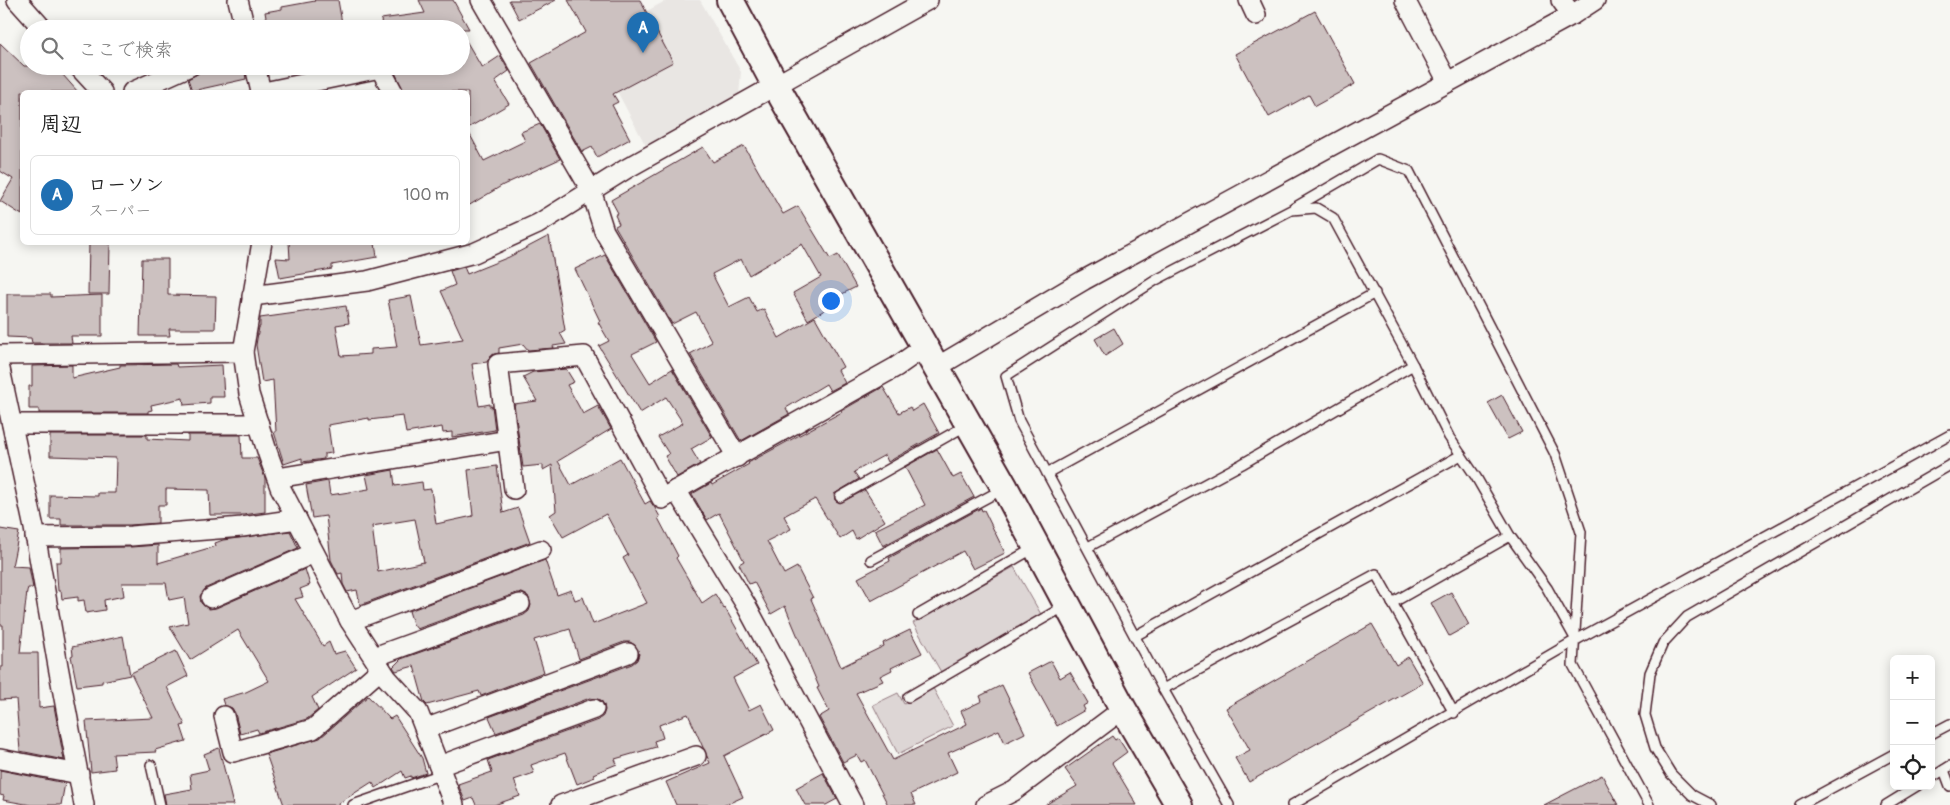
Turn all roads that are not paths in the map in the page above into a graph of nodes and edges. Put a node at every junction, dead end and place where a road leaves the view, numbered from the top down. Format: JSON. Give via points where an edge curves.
{"nodes":[{"id":1,"x":17,"y":0,"type":"edge"},
{"id":2,"x":238,"y":0,"type":"edge"},
{"id":3,"x":481,"y":0,"type":"edge"},
{"id":4,"x":730,"y":0,"type":"edge"},
{"id":5,"x":928,"y":0,"type":"edge"},
{"id":6,"x":1405,"y":0,"type":"edge"},
{"id":7,"x":1595,"y":0,"type":"edge"},
{"id":8,"x":1566,"y":7,"type":"edge"},
{"id":9,"x":35,"y":20,"type":"edge"},
{"id":10,"x":243,"y":20,"type":"edge"},
{"id":11,"x":86,"y":75,"type":"edge"},
{"id":12,"x":170,"y":75,"type":"edge"},
{"id":13,"x":258,"y":75,"type":"edge"},
{"id":14,"x":346,"y":75,"type":"edge"},
{"id":15,"x":384,"y":75,"type":"edge"},
{"id":16,"x":1448,"y":82,"type":"junction"},
{"id":17,"x":776,"y":86,"type":"junction"},
{"id":18,"x":100,"y":90,"type":"edge"},
{"id":19,"x":136,"y":90,"type":"edge"},
{"id":20,"x":262,"y":90,"type":"edge"},
{"id":21,"x":273,"y":90,"type":"edge"},
{"id":22,"x":392,"y":90,"type":"edge"},
{"id":23,"x":591,"y":190,"type":"junction"},
{"id":24,"x":1291,"y":210,"type":"junction"},
{"id":25,"x":261,"y":245,"type":"edge"},
{"id":26,"x":1374,"y":293,"type":"junction"},
{"id":27,"x":252,"y":296,"type":"junction"},
{"id":28,"x":243,"y":352,"type":"junction"},
{"id":29,"x":0,"y":355,"type":"edge"},
{"id":30,"x":932,"y":357,"type":"junction"},
{"id":31,"x":1413,"y":365,"type":"junction"},
{"id":32,"x":0,"y":369,"type":"edge"},
{"id":33,"x":12,"y":424,"type":"junction"},
{"id":34,"x":259,"y":424,"type":"junction"},
{"id":35,"x":969,"y":424,"type":"junction"},
{"id":36,"x":1950,"y":435,"type":"edge"},
{"id":37,"x":508,"y":440,"type":"junction"},
{"id":38,"x":737,"y":456,"type":"junction"},
{"id":39,"x":1461,"y":456,"type":"junction"},
{"id":40,"x":1950,"y":465,"type":"edge"},
{"id":41,"x":1047,"y":472,"type":"junction"},
{"id":42,"x":277,"y":478,"type":"junction"},
{"id":43,"x":1005,"y":488,"type":"junction"},
{"id":44,"x":514,"y":489,"type":"dead end"},
{"id":45,"x":676,"y":490,"type":"junction"},
{"id":46,"x":840,"y":497,"type":"dead end"},
{"id":47,"x":297,"y":519,"type":"junction"},
{"id":48,"x":36,"y":536,"type":"junction"},
{"id":49,"x":1510,"y":536,"type":"junction"},
{"id":50,"x":1037,"y":546,"type":"junction"},
{"id":51,"x":1088,"y":548,"type":"junction"},
{"id":52,"x":541,"y":550,"type":"dead end"},
{"id":53,"x":314,"y":553,"type":"junction"},
{"id":54,"x":871,"y":560,"type":"dead end"},
{"id":55,"x":211,"y":598,"type":"dead end"},
{"id":56,"x":1392,"y":603,"type":"junction"},
{"id":57,"x":520,"y":604,"type":"dead end"},
{"id":58,"x":1068,"y":604,"type":"junction"},
{"id":59,"x":918,"y":615,"type":"dead end"},
{"id":60,"x":350,"y":621,"type":"junction"},
{"id":61,"x":1135,"y":636,"type":"junction"},
{"id":62,"x":1576,"y":640,"type":"junction"},
{"id":63,"x":628,"y":653,"type":"dead end"},
{"id":64,"x":377,"y":663,"type":"junction"},
{"id":65,"x":1163,"y":689,"type":"junction"},
{"id":66,"x":908,"y":697,"type":"dead end"},
{"id":67,"x":594,"y":709,"type":"dead end"},
{"id":68,"x":1123,"y":709,"type":"junction"},
{"id":69,"x":1454,"y":713,"type":"junction"},
{"id":70,"x":224,"y":716,"type":"dead end"},
{"id":71,"x":1950,"y":724,"type":"edge"},
{"id":72,"x":425,"y":729,"type":"junction"},
{"id":73,"x":1935,"y":732,"type":"edge"},
{"id":74,"x":696,"y":756,"type":"dead end"},
{"id":75,"x":1890,"y":756,"type":"edge"},
{"id":76,"x":0,"y":759,"type":"edge"},
{"id":77,"x":151,"y":765,"type":"dead end"},
{"id":78,"x":1947,"y":768,"type":"edge"},
{"id":79,"x":441,"y":770,"type":"junction"},
{"id":80,"x":79,"y":774,"type":"junction"},
{"id":81,"x":1935,"y":776,"type":"edge"},
{"id":82,"x":1950,"y":786,"type":"edge"},
{"id":83,"x":1910,"y":790,"type":"edge"},
{"id":84,"x":1011,"y":800,"type":"edge"},
{"id":85,"x":84,"y":805,"type":"edge"},
{"id":86,"x":160,"y":805,"type":"edge"},
{"id":87,"x":353,"y":805,"type":"edge"},
{"id":88,"x":454,"y":805,"type":"edge"},
{"id":89,"x":561,"y":805,"type":"edge"},
{"id":90,"x":853,"y":805,"type":"edge"},
{"id":91,"x":986,"y":805,"type":"edge"},
{"id":92,"x":1179,"y":805,"type":"edge"},
{"id":93,"x":1229,"y":805,"type":"edge"},
{"id":94,"x":1292,"y":805,"type":"edge"},
{"id":95,"x":1649,"y":805,"type":"edge"},
{"id":96,"x":1711,"y":805,"type":"edge"},
{"id":97,"x":1800,"y":805,"type":"edge"},
{"id":98,"x":1886,"y":805,"type":"edge"}],
"edges":[{"from":1,"to":9,"type":"street"},
{"from":2,"to":10,"type":"street"},
{"from":3,"to":23,"type":"street"},
{"from":4,"to":17,"type":"street"},
{"from":5,"to":17,"type":"street"},
{"from":6,"to":16,"type":"street"},
{"from":7,"to":8,"type":"street"},
{"from":8,"to":16,"type":"street"},
{"from":11,"to":18,"type":"street"},
{"from":12,"to":19,"type":"street"},
{"from":13,"to":20,"type":"street"},
{"from":14,"to":21,"type":"street"},
{"from":15,"to":22,"type":"street"},
{"from":16,"to":30,"type":"street","via":[[1084,280]]},
{"from":17,"to":23,"type":"street"},
{"from":17,"to":30,"type":"street"},
{"from":23,"to":27,"type":"street","via":[[538,224],[474,253],[367,281]]},
{"from":23,"to":38,"type":"street","via":[[604,231]]},
{"from":24,"to":26,"type":"lane","via":[[1316,208],[1333,218]]},
{"from":24,"to":41,"type":"lane","via":[[1156,280],[1006,376],[1019,421]]},
{"from":24,"to":62,"type":"lane","via":[[1378,160],[1409,171],[1555,454],[1581,532]]},
{"from":25,"to":27,"type":"street"},
{"from":26,"to":31,"type":"lane"},
{"from":26,"to":41,"type":"lane"},
{"from":27,"to":28,"type":"street"},
{"from":28,"to":29,"type":"street"},
{"from":28,"to":34,"type":"street","via":[[249,394]]},
{"from":30,"to":35,"type":"street"},
{"from":30,"to":38,"type":"street","via":[[896,367]]},
{"from":31,"to":39,"type":"lane"},
{"from":31,"to":51,"type":"lane"},
{"from":32,"to":33,"type":"street"},
{"from":33,"to":34,"type":"street"},
{"from":33,"to":48,"type":"street"},
{"from":34,"to":42,"type":"street"},
{"from":35,"to":43,"type":"street"},
{"from":35,"to":46,"type":"lane"},
{"from":36,"to":62,"type":"lane"},
{"from":37,"to":42,"type":"street"},
{"from":37,"to":44,"type":"street"},
{"from":37,"to":45,"type":"street","via":[[498,364],[584,356],[662,499]]},
{"from":38,"to":45,"type":"street"},
{"from":39,"to":49,"type":"lane"},
{"from":39,"to":61,"type":"lane"},
{"from":40,"to":96,"type":"lane","via":[[1687,617],[1663,643],[1650,674],[1645,715],[1655,748],[1670,774],[1692,795]]},
{"from":41,"to":51,"type":"lane"},
{"from":42,"to":47,"type":"street"},
{"from":43,"to":50,"type":"street"},
{"from":43,"to":54,"type":"lane"},
{"from":45,"to":90,"type":"street","via":[[746,605]]},
{"from":47,"to":48,"type":"street","via":[[131,536]]},
{"from":47,"to":53,"type":"street"},
{"from":48,"to":80,"type":"street"},
{"from":49,"to":56,"type":"lane"},
{"from":49,"to":62,"type":"lane","via":[[1548,588]]},
{"from":50,"to":58,"type":"street"},
{"from":50,"to":59,"type":"lane"},
{"from":51,"to":61,"type":"lane"},
{"from":52,"to":60,"type":"street"},
{"from":53,"to":55,"type":"street"},
{"from":53,"to":60,"type":"street"},
{"from":56,"to":65,"type":"lane","via":[[1376,574]]},
{"from":56,"to":69,"type":"lane"},
{"from":57,"to":64,"type":"street"},
{"from":58,"to":66,"type":"lane"},
{"from":58,"to":68,"type":"street"},
{"from":60,"to":64,"type":"street"},
{"from":61,"to":65,"type":"lane"},
{"from":62,"to":69,"type":"lane"},
{"from":62,"to":95,"type":"lane","via":[[1573,665]]},
{"from":63,"to":72,"type":"street"},
{"from":64,"to":70,"type":"street","via":[[313,729],[233,752]]},
{"from":64,"to":72,"type":"street","via":[[418,712]]},
{"from":65,"to":93,"type":"lane"},
{"from":67,"to":79,"type":"street"},
{"from":68,"to":84,"type":"street"},
{"from":68,"to":92,"type":"street"},
{"from":69,"to":94,"type":"lane"},
{"from":71,"to":73,"type":"lane"},
{"from":72,"to":79,"type":"street"},
{"from":74,"to":89,"type":"street"},
{"from":75,"to":97,"type":"lane"},
{"from":76,"to":80,"type":"street"},
{"from":77,"to":86,"type":"lane"},
{"from":78,"to":81,"type":"lane"},
{"from":78,"to":82,"type":"lane"},
{"from":79,"to":87,"type":"lane"},
{"from":79,"to":88,"type":"street"},
{"from":80,"to":85,"type":"street"},
{"from":83,"to":98,"type":"lane"},
{"from":84,"to":91,"type":"street"}]}
